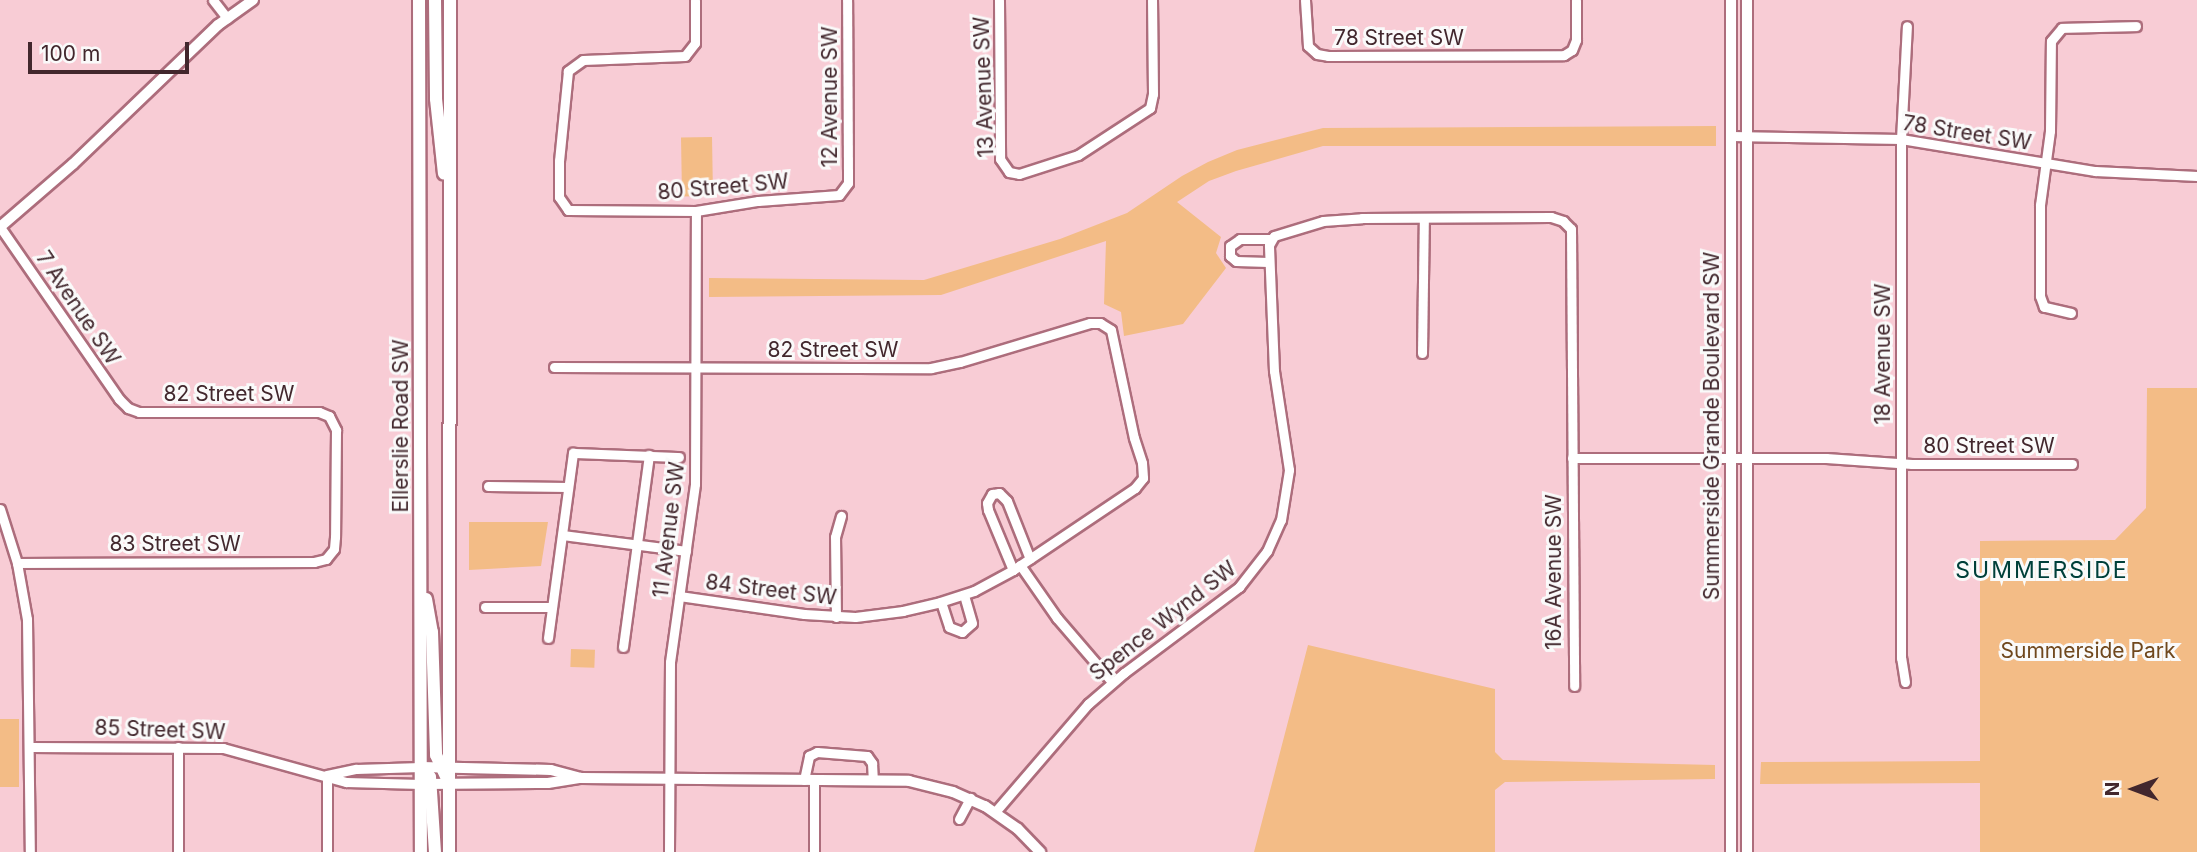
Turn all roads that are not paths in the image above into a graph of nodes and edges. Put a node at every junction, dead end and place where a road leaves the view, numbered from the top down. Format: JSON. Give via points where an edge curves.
{"nodes":[{"id":1,"x":213,"y":0,"type":"edge"},
{"id":2,"x":253,"y":0,"type":"edge"},
{"id":3,"x":419,"y":0,"type":"edge"},
{"id":4,"x":435,"y":0,"type":"edge"},
{"id":5,"x":450,"y":0,"type":"edge"},
{"id":6,"x":695,"y":0,"type":"edge"},
{"id":7,"x":847,"y":0,"type":"edge"},
{"id":8,"x":999,"y":0,"type":"edge"},
{"id":9,"x":1152,"y":0,"type":"edge"},
{"id":10,"x":1304,"y":0,"type":"edge"},
{"id":11,"x":1576,"y":0,"type":"edge"},
{"id":12,"x":1731,"y":0,"type":"edge"},
{"id":13,"x":1747,"y":0,"type":"edge"},
{"id":14,"x":227,"y":18,"type":"junction"},
{"id":15,"x":1907,"y":26,"type":"dead end"},
{"id":16,"x":2136,"y":26,"type":"dead end"},
{"id":17,"x":1731,"y":136,"type":"junction"},
{"id":18,"x":1747,"y":136,"type":"junction"},
{"id":19,"x":1901,"y":139,"type":"junction"},
{"id":20,"x":2046,"y":163,"type":"junction"},
{"id":21,"x":2197,"y":176,"type":"edge"},
{"id":22,"x":843,"y":192,"type":"joint"},
{"id":23,"x":450,"y":202,"type":"junction"},
{"id":24,"x":696,"y":211,"type":"junction"},
{"id":25,"x":1424,"y":218,"type":"junction"},
{"id":26,"x":0,"y":227,"type":"edge"},
{"id":27,"x":1271,"y":239,"type":"junction"},
{"id":28,"x":1268,"y":262,"type":"junction"},
{"id":29,"x":2071,"y":313,"type":"dead end"},
{"id":30,"x":1422,"y":353,"type":"dead end"},
{"id":31,"x":555,"y":367,"type":"dead end"},
{"id":32,"x":696,"y":368,"type":"junction"},
{"id":33,"x":128,"y":408,"type":"joint"},
{"id":34,"x":649,"y":455,"type":"junction"},
{"id":35,"x":678,"y":457,"type":"dead end"},
{"id":36,"x":1572,"y":458,"type":"junction"},
{"id":37,"x":1731,"y":458,"type":"junction"},
{"id":38,"x":1748,"y":458,"type":"junction"},
{"id":39,"x":1901,"y":463,"type":"junction"},
{"id":40,"x":2072,"y":464,"type":"dead end"},
{"id":41,"x":1143,"y":478,"type":"joint"},
{"id":42,"x":488,"y":486,"type":"dead end"},
{"id":43,"x":568,"y":487,"type":"junction"},
{"id":44,"x":0,"y":509,"type":"edge"},
{"id":45,"x":841,"y":516,"type":"dead end"},
{"id":46,"x":563,"y":535,"type":"junction"},
{"id":47,"x":638,"y":544,"type":"junction"},
{"id":48,"x":686,"y":551,"type":"junction"},
{"id":49,"x":331,"y":554,"type":"joint"},
{"id":50,"x":1030,"y":559,"type":"junction"},
{"id":51,"x":420,"y":560,"type":"junction"},
{"id":52,"x":17,"y":563,"type":"junction"},
{"id":53,"x":1016,"y":567,"type":"junction"},
{"id":54,"x":964,"y":595,"type":"junction"},
{"id":55,"x":679,"y":596,"type":"junction"},
{"id":56,"x":941,"y":602,"type":"junction"},
{"id":57,"x":485,"y":607,"type":"dead end"},
{"id":58,"x":552,"y":607,"type":"junction"},
{"id":59,"x":836,"y":617,"type":"junction"},
{"id":60,"x":548,"y":638,"type":"dead end"},
{"id":61,"x":623,"y":647,"type":"dead end"},
{"id":62,"x":1112,"y":681,"type":"junction"},
{"id":63,"x":1905,"y":682,"type":"dead end"},
{"id":64,"x":1574,"y":686,"type":"dead end"},
{"id":65,"x":30,"y":747,"type":"junction"},
{"id":66,"x":178,"y":747,"type":"junction"},
{"id":67,"x":444,"y":766,"type":"junction"},
{"id":68,"x":421,"y":767,"type":"junction"},
{"id":69,"x":327,"y":775,"type":"junction"},
{"id":70,"x":581,"y":778,"type":"junction"},
{"id":71,"x":668,"y":780,"type":"junction"},
{"id":72,"x":809,"y":780,"type":"junction"},
{"id":73,"x":873,"y":780,"type":"junction"},
{"id":74,"x":426,"y":784,"type":"junction"},
{"id":75,"x":449,"y":784,"type":"junction"},
{"id":76,"x":970,"y":798,"type":"junction"},
{"id":77,"x":995,"y":811,"type":"junction"},
{"id":78,"x":959,"y":819,"type":"dead end"},
{"id":79,"x":30,"y":852,"type":"edge"},
{"id":80,"x":178,"y":852,"type":"edge"},
{"id":81,"x":327,"y":852,"type":"edge"},
{"id":82,"x":421,"y":852,"type":"edge"},
{"id":83,"x":435,"y":852,"type":"edge"},
{"id":84,"x":449,"y":852,"type":"edge"},
{"id":85,"x":669,"y":852,"type":"edge"},
{"id":86,"x":814,"y":852,"type":"edge"},
{"id":87,"x":1040,"y":852,"type":"edge"},
{"id":88,"x":1731,"y":852,"type":"edge"},
{"id":89,"x":1747,"y":852,"type":"edge"}],
"edges":[{"from":1,"to":14,"type":"street"},
{"from":2,"to":14,"type":"street"},
{"from":3,"to":51,"type":"main road","name":"Ellerslie Road SW"},
{"from":4,"to":23,"type":"main road","via":[[439,149]]},
{"from":5,"to":23,"type":"main road"},
{"from":6,"to":24,"type":"street","name":"80 Street SW","via":[[695,43],[690,54],[674,59],[590,59],[574,64],[565,78],[559,197],[564,207],[578,212]]},
{"from":7,"to":22,"type":"street","name":"12 Avenue SW","via":[[848,175]]},
{"from":8,"to":9,"type":"street","name":"13 Avenue SW","via":[[1000,159],[1009,172],[1025,173],[1078,155],[1150,108]]},
{"from":10,"to":11,"type":"street","name":"78 Street SW","via":[[1310,50],[1328,56],[1560,56],[1572,50],[1576,40]]},
{"from":12,"to":17,"type":"street","name":"Summerside Grande Boulevard SW"},
{"from":13,"to":18,"type":"street","name":"Summerside Grande Boulevard SW"},
{"from":14,"to":26,"type":"street"},
{"from":15,"to":19,"type":"street","name":"18 Avenue SW"},
{"from":16,"to":20,"type":"street","via":[[2070,27],[2055,32]]},
{"from":17,"to":18,"type":"street","name":"78 Street SW"},
{"from":17,"to":37,"type":"street","name":"Summerside Grande Boulevard SW"},
{"from":18,"to":19,"type":"street","name":"78 Street SW"},
{"from":18,"to":38,"type":"street","name":"Summerside Grande Boulevard SW"},
{"from":19,"to":20,"type":"street","name":"78 Street SW"},
{"from":19,"to":39,"type":"street","name":"18 Avenue SW"},
{"from":20,"to":21,"type":"street","name":"78 Street SW","via":[[2111,173]]},
{"from":20,"to":29,"type":"street","via":[[2040,205],[2040,302],[2049,310]]},
{"from":22,"to":24,"type":"street","name":"80 Street SW","via":[[833,197]]},
{"from":23,"to":67,"type":"main road"},
{"from":24,"to":32,"type":"street","name":"11 Avenue SW"},
{"from":25,"to":27,"type":"street","via":[[1336,219]]},
{"from":25,"to":30,"type":"street"},
{"from":25,"to":36,"type":"street","via":[[1556,217],[1570,229]]},
{"from":26,"to":33,"type":"street","name":"7 Avenue SW"},
{"from":27,"to":28,"type":"street","name":"Spence Wynd SW"},
{"from":27,"to":28,"type":"street","via":[[1240,239],[1230,246],[1230,256],[1236,261]]},
{"from":28,"to":62,"type":"street","name":"Spence Wynd SW","via":[[1275,390],[1289,470],[1282,520],[1248,579]]},
{"from":31,"to":32,"type":"street","name":"82 Street SW"},
{"from":32,"to":41,"type":"street","name":"82 Street SW","via":[[931,368],[1085,324],[1105,325],[1114,341]]},
{"from":32,"to":48,"type":"street","name":"11 Avenue SW","via":[[695,484]]},
{"from":33,"to":49,"type":"street","name":"82 Street SW","via":[[139,412],[319,412],[330,416],[336,430]]},
{"from":34,"to":35,"type":"street"},
{"from":34,"to":43,"type":"street","via":[[573,453]]},
{"from":34,"to":47,"type":"street"},
{"from":36,"to":37,"type":"street","name":"80 Street SW"},
{"from":36,"to":64,"type":"street","name":"16A Avenue SW"},
{"from":37,"to":38,"type":"street","name":"80 Street SW"},
{"from":37,"to":88,"type":"street","name":"Summerside Grande Boulevard SW"},
{"from":38,"to":39,"type":"street","name":"80 Street SW"},
{"from":38,"to":89,"type":"street","name":"Summerside Grande Boulevard SW"},
{"from":39,"to":40,"type":"street","name":"80 Street SW"},
{"from":39,"to":63,"type":"street","name":"18 Avenue SW","via":[[1901,658]]},
{"from":41,"to":50,"type":"street","name":"84 Street SW"},
{"from":42,"to":43,"type":"street"},
{"from":43,"to":46,"type":"street"},
{"from":44,"to":52,"type":"street"},
{"from":45,"to":59,"type":"street","via":[[835,537]]},
{"from":46,"to":47,"type":"street"},
{"from":46,"to":58,"type":"street"},
{"from":47,"to":48,"type":"street"},
{"from":47,"to":61,"type":"street"},
{"from":48,"to":55,"type":"street","name":"11 Avenue SW"},
{"from":49,"to":52,"type":"street","name":"83 Street SW","via":[[314,562]]},
{"from":50,"to":53,"type":"street","name":"84 Street SW"},
{"from":50,"to":53,"type":"street","via":[[1007,501],[992,494],[988,510]]},
{"from":51,"to":67,"type":"main road","via":[[432,632],[436,755]]},
{"from":51,"to":68,"type":"main road","name":"Ellerslie Road SW"},
{"from":52,"to":65,"type":"street","via":[[29,640]]},
{"from":53,"to":54,"type":"street","name":"84 Street SW"},
{"from":53,"to":62,"type":"street"},
{"from":54,"to":56,"type":"street","name":"84 Street SW"},
{"from":54,"to":56,"type":"street","via":[[972,623],[961,632],[949,627]]},
{"from":55,"to":59,"type":"street","name":"84 Street SW"},
{"from":55,"to":71,"type":"street","name":"11 Avenue SW","via":[[669,676]]},
{"from":56,"to":59,"type":"street","name":"84 Street SW","via":[[889,614]]},
{"from":57,"to":58,"type":"street"},
{"from":58,"to":60,"type":"street"},
{"from":62,"to":77,"type":"street","name":"Spence Wynd SW"},
{"from":65,"to":66,"type":"street","name":"85 Street SW"},
{"from":65,"to":79,"type":"street"},
{"from":66,"to":69,"type":"street","name":"85 Street SW","via":[[223,748]]},
{"from":66,"to":80,"type":"street"},
{"from":67,"to":68,"type":"street","name":"85 Street SW"},
{"from":67,"to":70,"type":"street","name":"85 Street SW","via":[[551,769]]},
{"from":67,"to":75,"type":"main road"},
{"from":68,"to":69,"type":"street","name":"85 Street SW","via":[[356,769]]},
{"from":68,"to":74,"type":"main road","via":[[430,777]]},
{"from":69,"to":74,"type":"street","name":"85 Street SW","via":[[359,783]]},
{"from":69,"to":81,"type":"street"},
{"from":70,"to":71,"type":"street"},
{"from":70,"to":75,"type":"street","name":"85 Street SW"},
{"from":71,"to":72,"type":"street"},
{"from":71,"to":85,"type":"street","name":"11 Avenue SW"},
{"from":72,"to":73,"type":"street"},
{"from":72,"to":73,"type":"street","via":[[809,756],[817,752],[867,756]]},
{"from":72,"to":86,"type":"street"},
{"from":73,"to":76,"type":"street","via":[[923,783]]},
{"from":74,"to":75,"type":"street","name":"85 Street SW"},
{"from":74,"to":82,"type":"main road"},
{"from":74,"to":83,"type":"main road"},
{"from":75,"to":84,"type":"main road"},
{"from":76,"to":77,"type":"street"},
{"from":76,"to":78,"type":"street"},
{"from":77,"to":87,"type":"street"}]}
